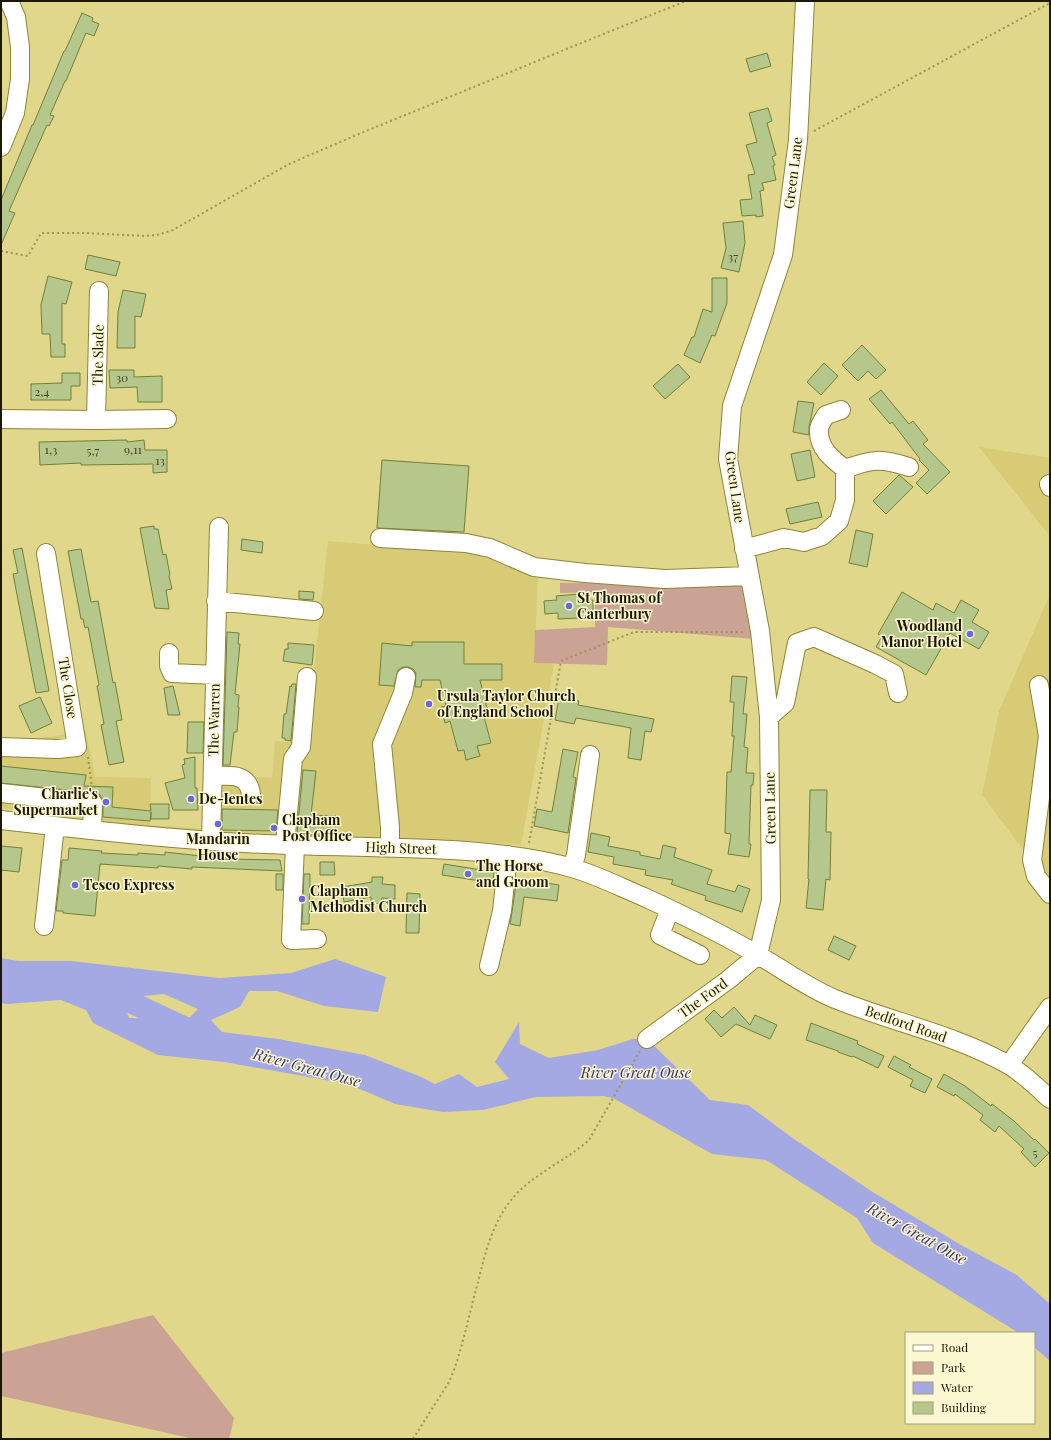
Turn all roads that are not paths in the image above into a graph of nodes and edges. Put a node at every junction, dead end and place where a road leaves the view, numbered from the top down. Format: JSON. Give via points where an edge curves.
{"nodes":[{"id":1,"x":9,"y":1,"type":"edge"},
{"id":2,"x":806,"y":3,"type":"edge"},
{"id":3,"x":1,"y":147,"type":"edge"},
{"id":4,"x":99,"y":291,"type":"dead end"},
{"id":5,"x":841,"y":410,"type":"dead end"},
{"id":6,"x":1,"y":419,"type":"edge"},
{"id":7,"x":167,"y":419,"type":"dead end"},
{"id":8,"x":96,"y":420,"type":"junction"},
{"id":9,"x":909,"y":467,"type":"dead end"},
{"id":10,"x":845,"y":469,"type":"junction"},
{"id":11,"x":219,"y":527,"type":"dead end"},
{"id":12,"x":380,"y":538,"type":"dead end"},
{"id":13,"x":744,"y":549,"type":"junction"},
{"id":14,"x":46,"y":553,"type":"dead end"},
{"id":15,"x":750,"y":576,"type":"junction"},
{"id":16,"x":216,"y":600,"type":"junction"},
{"id":17,"x":314,"y":611,"type":"dead end"},
{"id":18,"x":169,"y":653,"type":"dead end"},
{"id":19,"x":215,"y":676,"type":"junction"},
{"id":20,"x":308,"y":677,"type":"dead end"},
{"id":21,"x":406,"y":677,"type":"dead end"},
{"id":22,"x":898,"y":693,"type":"dead end"},
{"id":23,"x":1043,"y":693,"type":"edge"},
{"id":24,"x":769,"y":716,"type":"junction"},
{"id":25,"x":1049,"y":736,"type":"edge"},
{"id":26,"x":1,"y":747,"type":"edge"},
{"id":27,"x":590,"y":756,"type":"dead end"},
{"id":28,"x":213,"y":776,"type":"junction"},
{"id":29,"x":1,"y":793,"type":"edge"},
{"id":30,"x":251,"y":794,"type":"dead end"},
{"id":31,"x":1,"y":820,"type":"edge"},
{"id":32,"x":55,"y":826,"type":"junction"},
{"id":33,"x":92,"y":830,"type":"junction"},
{"id":34,"x":210,"y":840,"type":"junction"},
{"id":35,"x":290,"y":845,"type":"junction"},
{"id":36,"x":390,"y":847,"type":"junction"},
{"id":37,"x":508,"y":855,"type":"junction"},
{"id":38,"x":572,"y":868,"type":"junction"},
{"id":39,"x":1050,"y":894,"type":"edge"},
{"id":40,"x":670,"y":909,"type":"junction"},
{"id":41,"x":44,"y":926,"type":"dead end"},
{"id":42,"x":316,"y":939,"type":"dead end"},
{"id":43,"x":700,"y":955,"type":"dead end"},
{"id":44,"x":758,"y":955,"type":"junction"},
{"id":45,"x":489,"y":966,"type":"dead end"},
{"id":46,"x":1050,"y":1007,"type":"edge"},
{"id":47,"x":647,"y":1039,"type":"road end"},
{"id":48,"x":1009,"y":1065,"type":"junction"},
{"id":49,"x":1050,"y":1099,"type":"edge"}],
"edges":[{"from":1,"to":3,"type":"street","via":[[16,17],[20,47],[20,79],[15,113]]},
{"from":2,"to":13,"type":"street","name":"Green Lane","via":[[798,140],[783,255],[732,406],[728,459]]},
{"from":4,"to":8,"type":"street","name":"The Slade"},
{"from":5,"to":10,"type":"street","via":[[826,415],[819,429],[821,445]]},
{"from":6,"to":8,"type":"street"},
{"from":7,"to":8,"type":"street"},
{"from":9,"to":10,"type":"street","via":[[890,461],[864,462]]},
{"from":10,"to":13,"type":"street","via":[[845,500],[839,521],[822,536],[804,542],[784,538]]},
{"from":11,"to":16,"type":"street","name":"The Warren"},
{"from":12,"to":15,"type":"street","via":[[466,543],[490,548],[534,567],[585,573],[665,579]]},
{"from":13,"to":15,"type":"street","name":"Green Lane"},
{"from":14,"to":26,"type":"street","name":"The Close","via":[[77,747]]},
{"from":15,"to":24,"type":"street","name":"Green Lane","via":[[760,631]]},
{"from":16,"to":17,"type":"street"},
{"from":16,"to":19,"type":"street","name":"The Warren"},
{"from":18,"to":19,"type":"street","via":[[172,673]]},
{"from":19,"to":28,"type":"street","name":"The Warren"},
{"from":20,"to":35,"type":"street","via":[[301,748],[293,759]]},
{"from":21,"to":36,"type":"street","via":[[403,692],[382,744]]},
{"from":22,"to":24,"type":"street","via":[[894,674],[814,637],[797,643],[785,703]]},
{"from":23,"to":25,"type":"street"},
{"from":24,"to":44,"type":"street","name":"Green Lane","via":[[771,900]]},
{"from":25,"to":39,"type":"street","via":[[1032,860],[1036,876]]},
{"from":27,"to":38,"type":"street"},
{"from":28,"to":30,"type":"street","via":[[234,776],[244,779],[250,785]]},
{"from":28,"to":34,"type":"street","name":"The Warren"},
{"from":29,"to":33,"type":"street","via":[[93,804]]},
{"from":31,"to":32,"type":"street","name":"High Street"},
{"from":32,"to":33,"type":"street","name":"High Street"},
{"from":32,"to":41,"type":"street"},
{"from":33,"to":34,"type":"street","name":"High Street"},
{"from":34,"to":35,"type":"street","name":"High Street"},
{"from":35,"to":36,"type":"street","name":"High Street"},
{"from":35,"to":42,"type":"street","via":[[291,940]]},
{"from":36,"to":37,"type":"street","name":"High Street"},
{"from":37,"to":38,"type":"street","name":"High Street"},
{"from":37,"to":45,"type":"street","via":[[502,911]]},
{"from":38,"to":40,"type":"street","name":"High Street"},
{"from":40,"to":43,"type":"street","via":[[660,935]]},
{"from":40,"to":44,"type":"street","name":"High Street"},
{"from":44,"to":47,"type":"street","name":"The Ford"},
{"from":44,"to":48,"type":"street","name":"Bedford Road","via":[[808,986],[836,999],[959,1042]]},
{"from":46,"to":48,"type":"street"},
{"from":48,"to":49,"type":"street","name":"Bedford Road"}]}
